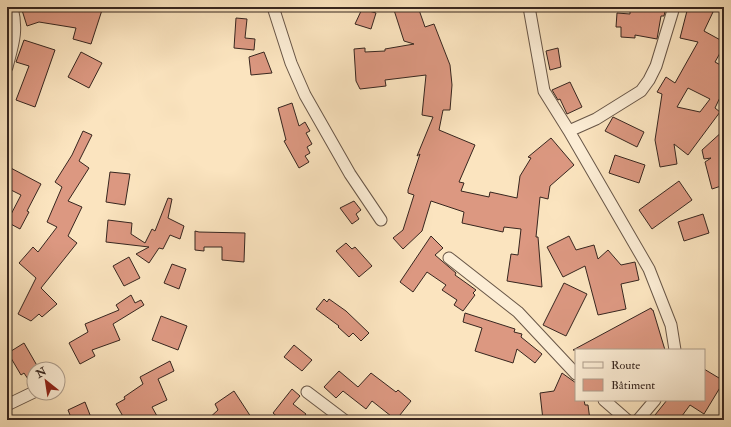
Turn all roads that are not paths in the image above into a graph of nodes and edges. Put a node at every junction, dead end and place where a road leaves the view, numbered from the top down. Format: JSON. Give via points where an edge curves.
{"nodes":[{"id":1,"x":12,"y":7,"type":"edge"},
{"id":2,"x":273,"y":7,"type":"edge"},
{"id":3,"x":529,"y":7,"type":"edge"},
{"id":4,"x":674,"y":7,"type":"edge"},
{"id":5,"x":7,"y":68,"type":"edge"},
{"id":6,"x":569,"y":131,"type":"junction"},
{"id":7,"x":381,"y":220,"type":"dead end"},
{"id":8,"x":449,"y":258,"type":"dead end"},
{"id":9,"x":675,"y":349,"type":"edge"},
{"id":10,"x":575,"y":373,"type":"edge"},
{"id":11,"x":307,"y":392,"type":"dead end"},
{"id":12,"x":26,"y":396,"type":"edge"},
{"id":13,"x":605,"y":401,"type":"edge"},
{"id":14,"x":654,"y":401,"type":"edge"},
{"id":15,"x":7,"y":405,"type":"edge"},
{"id":16,"x":344,"y":420,"type":"edge"},
{"id":17,"x":628,"y":420,"type":"edge"},
{"id":18,"x":638,"y":420,"type":"edge"}],
"edges":[{"from":1,"to":5,"type":"street","via":[[16,22]]},
{"from":2,"to":7,"type":"street","via":[[291,63],[305,95],[350,174]]},
{"from":3,"to":6,"type":"street","via":[[544,91]]},
{"from":4,"to":6,"type":"street","via":[[656,66],[641,91],[596,119]]},
{"from":6,"to":9,"type":"street","via":[[649,268],[671,325]]},
{"from":8,"to":10,"type":"street","via":[[518,312]]},
{"from":11,"to":16,"type":"street"},
{"from":12,"to":15,"type":"street"},
{"from":13,"to":17,"type":"street"},
{"from":14,"to":18,"type":"street"}]}
